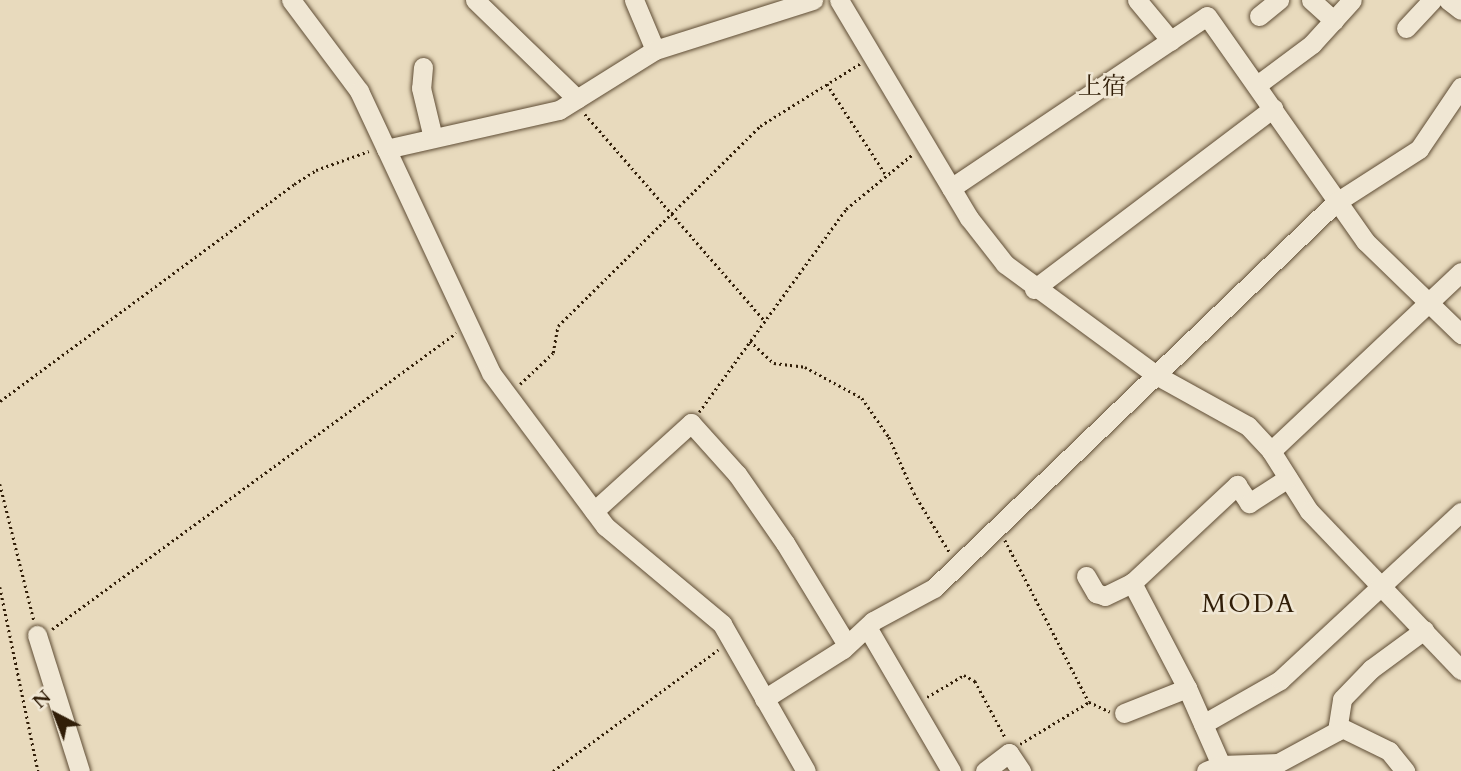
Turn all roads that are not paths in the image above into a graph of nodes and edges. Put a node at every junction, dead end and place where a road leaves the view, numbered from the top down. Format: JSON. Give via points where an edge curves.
{"nodes":[{"id":1,"x":291,"y":0,"type":"edge"},
{"id":2,"x":475,"y":0,"type":"edge"},
{"id":3,"x":634,"y":0,"type":"edge"},
{"id":4,"x":813,"y":0,"type":"edge"},
{"id":5,"x":839,"y":0,"type":"edge"},
{"id":6,"x":1137,"y":0,"type":"edge"},
{"id":7,"x":1279,"y":0,"type":"edge"},
{"id":8,"x":1352,"y":0,"type":"edge"},
{"id":9,"x":1432,"y":0,"type":"edge"},
{"id":10,"x":1448,"y":0,"type":"edge"},
{"id":11,"x":1315,"y":4,"type":"edge"},
{"id":12,"x":1461,"y":10,"type":"edge"},
{"id":13,"x":1259,"y":16,"type":"dead end"},
{"id":14,"x":1334,"y":22,"type":"junction"},
{"id":15,"x":1406,"y":28,"type":"dead end"},
{"id":16,"x":1171,"y":41,"type":"junction"},
{"id":17,"x":654,"y":50,"type":"junction"},
{"id":18,"x":423,"y":67,"type":"dead end"},
{"id":19,"x":1257,"y":85,"type":"junction"},
{"id":20,"x":1461,"y":87,"type":"edge"},
{"id":21,"x":575,"y":100,"type":"junction"},
{"id":22,"x":1273,"y":108,"type":"junction"},
{"id":23,"x":433,"y":138,"type":"junction"},
{"id":24,"x":386,"y":149,"type":"junction"},
{"id":25,"x":951,"y":188,"type":"junction"},
{"id":26,"x":1335,"y":203,"type":"junction"},
{"id":27,"x":1461,"y":272,"type":"edge"},
{"id":28,"x":1034,"y":289,"type":"junction"},
{"id":29,"x":1427,"y":306,"type":"junction"},
{"id":30,"x":1461,"y":334,"type":"edge"},
{"id":31,"x":1156,"y":375,"type":"junction"},
{"id":32,"x":1271,"y":451,"type":"junction"},
{"id":33,"x":1288,"y":478,"type":"junction"},
{"id":34,"x":594,"y":511,"type":"junction"},
{"id":35,"x":1461,"y":512,"type":"edge"},
{"id":36,"x":1086,"y":576,"type":"dead end"},
{"id":37,"x":1132,"y":583,"type":"junction"},
{"id":38,"x":1383,"y":584,"type":"junction"},
{"id":39,"x":867,"y":627,"type":"junction"},
{"id":40,"x":1424,"y":630,"type":"junction"},
{"id":41,"x":37,"y":635,"type":"road end"},
{"id":42,"x":847,"y":645,"type":"junction"},
{"id":43,"x":1461,"y":670,"type":"edge"},
{"id":44,"x":1187,"y":688,"type":"junction"},
{"id":45,"x":764,"y":699,"type":"junction"},
{"id":46,"x":1124,"y":713,"type":"road end"},
{"id":47,"x":1203,"y":724,"type":"junction"},
{"id":48,"x":1338,"y":726,"type":"junction"},
{"id":49,"x":1213,"y":768,"type":"edge"},
{"id":50,"x":80,"y":771,"type":"edge"},
{"id":51,"x":806,"y":771,"type":"edge"},
{"id":52,"x":951,"y":771,"type":"edge"},
{"id":53,"x":985,"y":771,"type":"edge"},
{"id":54,"x":1021,"y":771,"type":"edge"},
{"id":55,"x":1405,"y":771,"type":"edge"}],
"edges":[{"from":1,"to":24,"type":"street","via":[[359,91]]},
{"from":2,"to":21,"type":"street"},
{"from":3,"to":17,"type":"street"},
{"from":4,"to":17,"type":"street"},
{"from":5,"to":25,"type":"street"},
{"from":6,"to":16,"type":"street"},
{"from":7,"to":13,"type":"street"},
{"from":8,"to":14,"type":"street"},
{"from":9,"to":15,"type":"street"},
{"from":10,"to":12,"type":"street"},
{"from":11,"to":14,"type":"street"},
{"from":14,"to":19,"type":"street"},
{"from":16,"to":19,"type":"street","via":[[1207,16]]},
{"from":16,"to":25,"type":"street"},
{"from":17,"to":21,"type":"street"},
{"from":18,"to":23,"type":"street","via":[[421,88]]},
{"from":19,"to":22,"type":"street"},
{"from":20,"to":26,"type":"street","via":[[1419,149]]},
{"from":21,"to":23,"type":"street","via":[[559,110]]},
{"from":22,"to":26,"type":"street"},
{"from":22,"to":28,"type":"street"},
{"from":23,"to":24,"type":"street"},
{"from":24,"to":34,"type":"street","via":[[466,325],[508,395]]},
{"from":25,"to":28,"type":"street","via":[[1005,264]]},
{"from":26,"to":29,"type":"street","via":[[1364,241]]},
{"from":26,"to":31,"type":"street"},
{"from":27,"to":29,"type":"street"},
{"from":28,"to":31,"type":"street"},
{"from":29,"to":30,"type":"street"},
{"from":29,"to":32,"type":"street"},
{"from":31,"to":32,"type":"street","via":[[1248,425]]},
{"from":31,"to":39,"type":"street","via":[[934,588]]},
{"from":32,"to":33,"type":"street"},
{"from":33,"to":37,"type":"street","via":[[1249,503],[1237,485]]},
{"from":33,"to":38,"type":"street","via":[[1309,511]]},
{"from":34,"to":42,"type":"street","via":[[691,423],[737,474]]},
{"from":34,"to":45,"type":"street","via":[[632,552],[709,610],[732,640]]},
{"from":35,"to":38,"type":"street"},
{"from":36,"to":37,"type":"street","via":[[1096,593],[1105,596]]},
{"from":37,"to":44,"type":"street"},
{"from":38,"to":40,"type":"street"},
{"from":38,"to":47,"type":"street","via":[[1280,680]]},
{"from":39,"to":42,"type":"street"},
{"from":39,"to":52,"type":"street"},
{"from":40,"to":43,"type":"street"},
{"from":40,"to":48,"type":"street","via":[[1371,670],[1342,699]]},
{"from":41,"to":50,"type":"street"},
{"from":42,"to":45,"type":"street"},
{"from":44,"to":46,"type":"street"},
{"from":44,"to":47,"type":"street"},
{"from":45,"to":51,"type":"street"},
{"from":47,"to":49,"type":"street"},
{"from":48,"to":49,"type":"street","via":[[1337,731],[1278,763]]},
{"from":48,"to":55,"type":"street","via":[[1389,751]]},
{"from":53,"to":54,"type":"street","via":[[1010,751]]}]}
